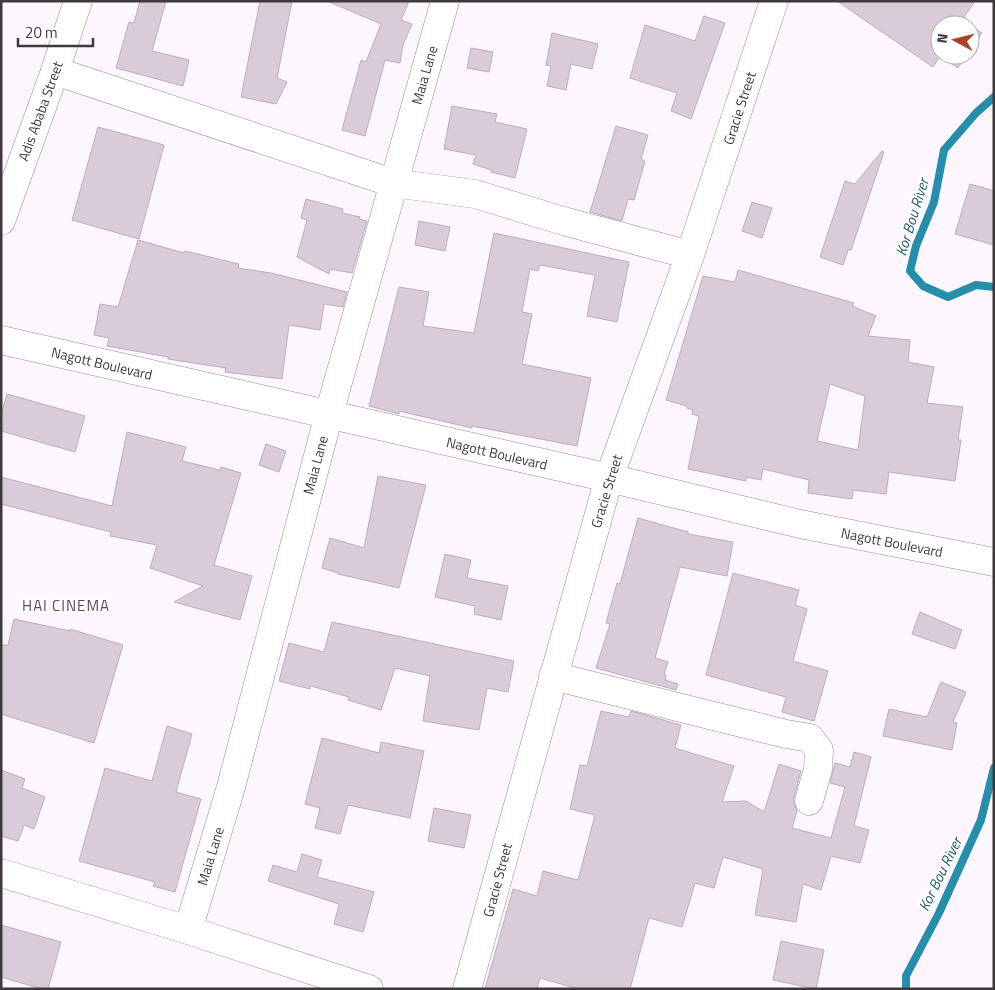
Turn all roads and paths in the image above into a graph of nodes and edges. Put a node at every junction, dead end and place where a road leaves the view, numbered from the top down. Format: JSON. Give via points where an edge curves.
{"nodes":[{"id":1,"x":78,"y":1,"type":"edge"},
{"id":2,"x":445,"y":1,"type":"edge"},
{"id":3,"x":774,"y":1,"type":"edge"},
{"id":4,"x":55,"y":72,"type":"junction"},
{"id":5,"x":393,"y":183,"type":"junction"},
{"id":6,"x":1,"y":221,"type":"edge"},
{"id":7,"x":690,"y":255,"type":"junction"},
{"id":8,"x":1,"y":340,"type":"edge"},
{"id":9,"x":329,"y":414,"type":"junction"},
{"id":10,"x":608,"y":478,"type":"junction"},
{"id":11,"x":994,"y":562,"type":"edge"},
{"id":12,"x":553,"y":676,"type":"junction"},
{"id":13,"x":809,"y":801,"type":"dead end"},
{"id":14,"x":1,"y":873,"type":"edge"},
{"id":15,"x":188,"y":930,"type":"junction"},
{"id":16,"x":369,"y":989,"type":"edge"},
{"id":17,"x":467,"y":989,"type":"edge"}],
"edges":[{"from":1,"to":4,"type":"street","name":"Adis Ababa Street"},
{"from":2,"to":5,"type":"street","name":"Maia Lane"},
{"from":3,"to":7,"type":"street","name":"Gracie Street"},
{"from":4,"to":5,"type":"street"},
{"from":4,"to":6,"type":"street","name":"Adis Ababa Street"},
{"from":5,"to":7,"type":"street","via":[[475,194]]},
{"from":5,"to":9,"type":"street","name":"Maia Lane"},
{"from":7,"to":10,"type":"street","name":"Gracie Street"},
{"from":8,"to":9,"type":"street","name":"Nagott Boulevard"},
{"from":9,"to":10,"type":"street","name":"Nagott Boulevard"},
{"from":9,"to":15,"type":"street","name":"Maia Lane","via":[[231,787]]},
{"from":10,"to":11,"type":"street","name":"Nagott Boulevard","via":[[800,524]]},
{"from":10,"to":12,"type":"street","name":"Gracie Street"},
{"from":12,"to":13,"type":"street","via":[[810,738],[819,750],[818,769]]},
{"from":12,"to":17,"type":"street","name":"Gracie Street"},
{"from":14,"to":15,"type":"street"},
{"from":15,"to":16,"type":"street"}]}
